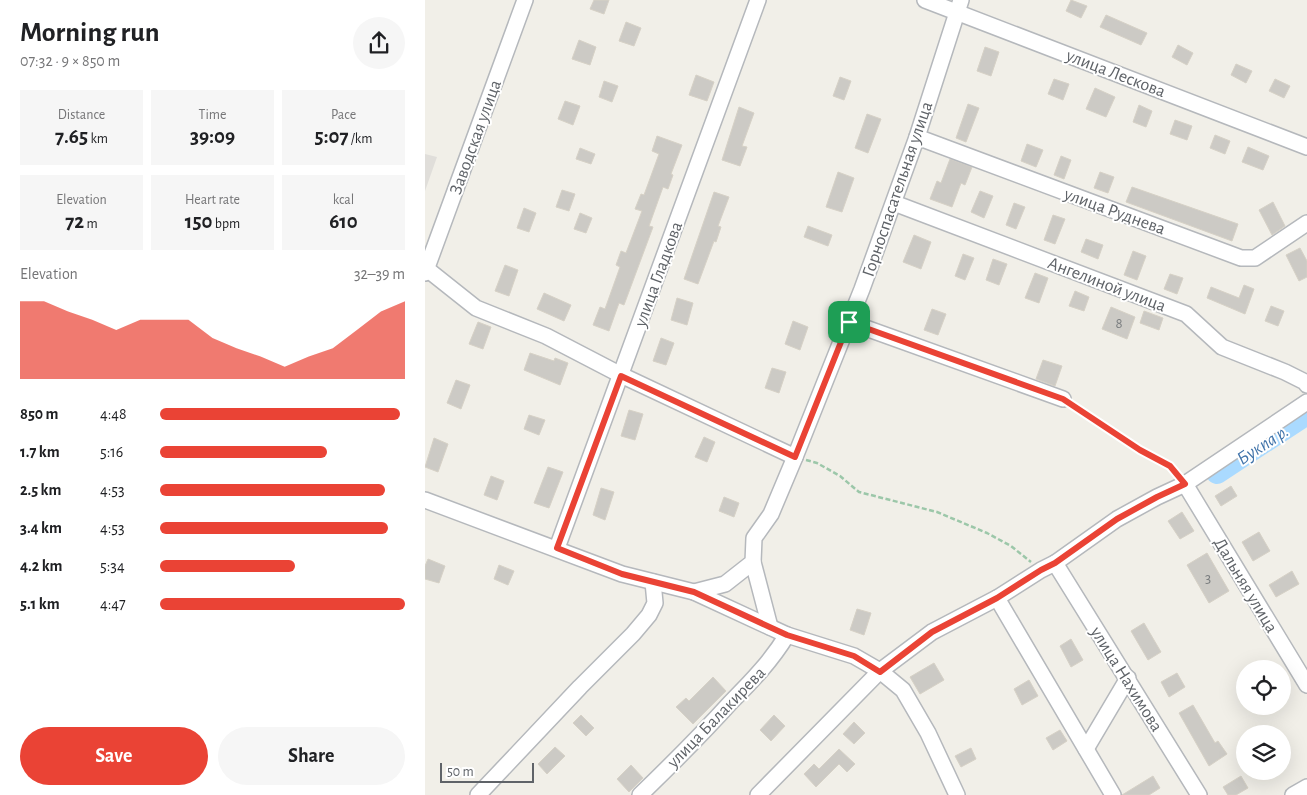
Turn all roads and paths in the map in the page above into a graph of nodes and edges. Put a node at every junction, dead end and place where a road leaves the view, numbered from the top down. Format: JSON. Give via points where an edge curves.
{"nodes":[{"id":1,"x":525,"y":0,"type":"edge"},
{"id":2,"x":758,"y":0,"type":"edge"},
{"id":3,"x":925,"y":0,"type":"edge"},
{"id":4,"x":959,"y":6,"type":"edge"},
{"id":5,"x":917,"y":137,"type":"junction"},
{"id":6,"x":1307,"y":146,"type":"edge"},
{"id":7,"x":894,"y":203,"type":"junction"},
{"id":8,"x":1307,"y":224,"type":"edge"},
{"id":9,"x":426,"y":271,"type":"edge"},
{"id":10,"x":849,"y":322,"type":"junction"},
{"id":11,"x":621,"y":376,"type":"junction"},
{"id":12,"x":1307,"y":385,"type":"edge"},
{"id":13,"x":1063,"y":399,"type":"joint"},
{"id":14,"x":1307,"y":402,"type":"edge"},
{"id":15,"x":795,"y":457,"type":"junction"},
{"id":16,"x":1185,"y":484,"type":"junction"},
{"id":17,"x":425,"y":500,"type":"edge"},
{"id":18,"x":557,"y":548,"type":"junction"},
{"id":19,"x":753,"y":562,"type":"junction"},
{"id":20,"x":1055,"y":563,"type":"junction"},
{"id":21,"x":1041,"y":570,"type":"junction"},
{"id":22,"x":653,"y":582,"type":"junction"},
{"id":23,"x":694,"y":592,"type":"junction"},
{"id":24,"x":997,"y":598,"type":"junction"},
{"id":25,"x":770,"y":627,"type":"junction"},
{"id":26,"x":787,"y":635,"type":"junction"},
{"id":27,"x":880,"y":672,"type":"junction"},
{"id":28,"x":1128,"y":678,"type":"junction"},
{"id":29,"x":1307,"y":685,"type":"edge"},
{"id":30,"x":1086,"y":749,"type":"junction"},
{"id":31,"x":1307,"y":788,"type":"edge"},
{"id":32,"x":478,"y":795,"type":"edge"},
{"id":33,"x":640,"y":795,"type":"edge"},
{"id":34,"x":758,"y":795,"type":"edge"},
{"id":35,"x":957,"y":795,"type":"edge"},
{"id":36,"x":1113,"y":795,"type":"edge"},
{"id":37,"x":1199,"y":795,"type":"edge"},
{"id":38,"x":1293,"y":795,"type":"edge"}],
"edges":[{"from":1,"to":9,"type":"street","name":"Заводская улица"},
{"from":2,"to":11,"type":"street","name":"улица Гладкова"},
{"from":3,"to":4,"type":"street","name":"улица Лескова"},
{"from":4,"to":5,"type":"street","name":"Горноспасательная улица"},
{"from":4,"to":6,"type":"street","name":"улица Лескова"},
{"from":5,"to":7,"type":"street","name":"Горноспасательная улица"},
{"from":5,"to":8,"type":"street","name":"улица Руднева","via":[[1241,258],[1255,258]]},
{"from":7,"to":10,"type":"street","name":"Горноспасательная улица"},
{"from":7,"to":12,"type":"street","name":"Ангелиной улица","via":[[1186,314],[1222,347],[1285,372]]},
{"from":9,"to":11,"type":"street","via":[[476,308],[546,336]]},
{"from":10,"to":13,"type":"street"},
{"from":10,"to":15,"type":"street","name":"Горноспасательная улица"},
{"from":11,"to":15,"type":"street"},
{"from":11,"to":18,"type":"street","name":"улица Гладкова"},
{"from":13,"to":16,"type":"path","via":[[1170,466]]},
{"from":14,"to":16,"type":"street"},
{"from":15,"to":19,"type":"street","name":"Горноспасательная улица","via":[[771,514],[754,538]]},
{"from":15,"to":21,"type":"path","via":[[817,463],[841,476],[859,492],[937,512],[987,533],[1011,546]]},
{"from":16,"to":20,"type":"street","via":[[1117,519]]},
{"from":16,"to":29,"type":"street","name":"Дальняя улица"},
{"from":17,"to":18,"type":"street"},
{"from":18,"to":22,"type":"street","via":[[622,574]]},
{"from":19,"to":23,"type":"street","via":[[725,584]]},
{"from":19,"to":25,"type":"street","name":"Горноспасательная улица"},
{"from":20,"to":21,"type":"street"},
{"from":20,"to":28,"type":"street","name":"улица Нахимова"},
{"from":21,"to":24,"type":"street"},
{"from":22,"to":23,"type":"street"},
{"from":22,"to":32,"type":"street","via":[[655,603],[649,615]]},
{"from":23,"to":25,"type":"street"},
{"from":24,"to":27,"type":"street","via":[[932,632]]},
{"from":24,"to":30,"type":"street"},
{"from":25,"to":26,"type":"street"},
{"from":26,"to":27,"type":"street","via":[[854,656]]},
{"from":26,"to":33,"type":"street","name":"улица Балакирева","via":[[777,652],[744,689]]},
{"from":27,"to":34,"type":"street"},
{"from":27,"to":35,"type":"street","via":[[903,690],[928,733]]},
{"from":28,"to":30,"type":"street"},
{"from":28,"to":37,"type":"street","name":"улица Нахимова"},
{"from":30,"to":36,"type":"street"},
{"from":31,"to":38,"type":"street"}]}
